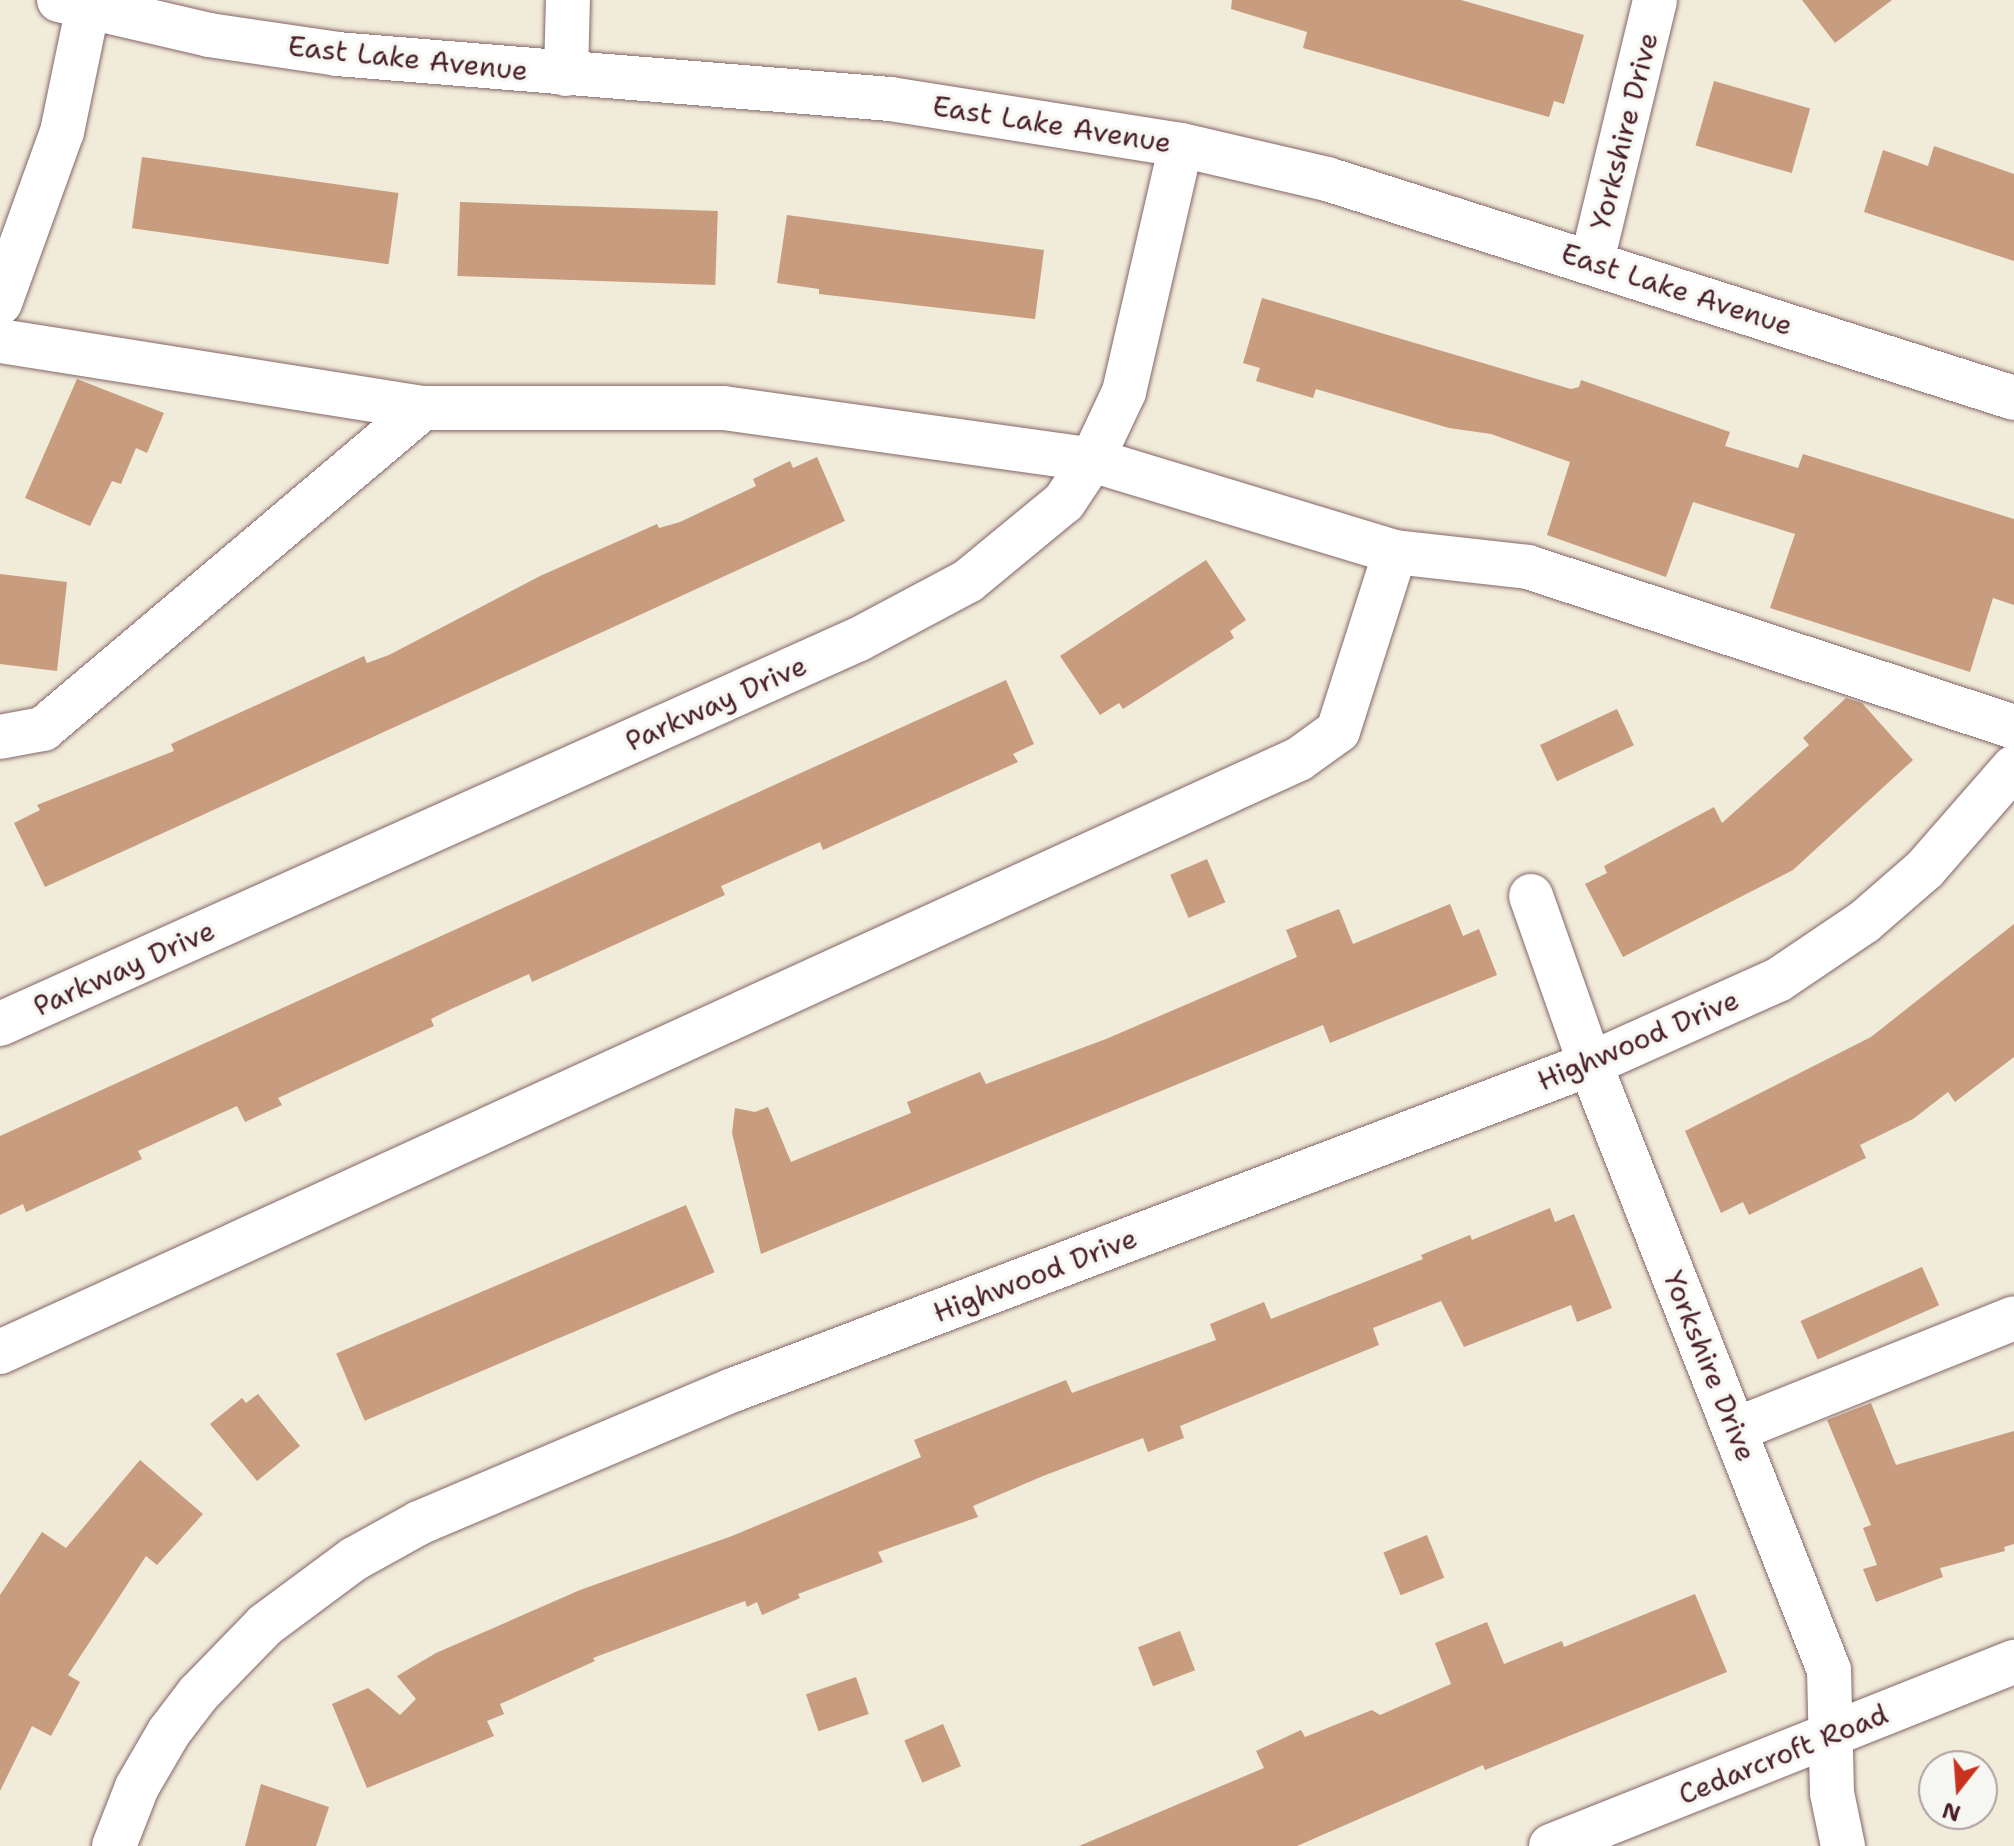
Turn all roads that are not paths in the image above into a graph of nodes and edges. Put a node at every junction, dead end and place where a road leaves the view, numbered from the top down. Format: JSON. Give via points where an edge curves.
{"nodes":[{"id":1,"x":568,"y":0,"type":"edge"},
{"id":2,"x":1655,"y":0,"type":"edge"},
{"id":3,"x":74,"y":3,"type":"edge"},
{"id":4,"x":566,"y":74,"type":"junction"},
{"id":5,"x":1181,"y":145,"type":"junction"},
{"id":6,"x":1592,"y":261,"type":"junction"},
{"id":7,"x":0,"y":303,"type":"edge"},
{"id":8,"x":0,"y":341,"type":"edge"},
{"id":9,"x":2014,"y":398,"type":"edge"},
{"id":10,"x":423,"y":408,"type":"junction"},
{"id":11,"x":1092,"y":460,"type":"junction"},
{"id":12,"x":1395,"y":552,"type":"junction"},
{"id":13,"x":2014,"y":727,"type":"edge"},
{"id":14,"x":0,"y":737,"type":"edge"},
{"id":15,"x":2014,"y":767,"type":"edge"},
{"id":16,"x":1531,"y":896,"type":"dead end"},
{"id":17,"x":0,"y":1024,"type":"edge"},
{"id":18,"x":1590,"y":1064,"type":"junction"},
{"id":19,"x":2014,"y":1318,"type":"edge"},
{"id":20,"x":0,"y":1352,"type":"edge"},
{"id":21,"x":1737,"y":1429,"type":"junction"},
{"id":22,"x":2014,"y":1662,"type":"edge"},
{"id":23,"x":1834,"y":1733,"type":"junction"},
{"id":24,"x":114,"y":1846,"type":"edge"},
{"id":25,"x":1551,"y":1846,"type":"edge"},
{"id":26,"x":1843,"y":1846,"type":"edge"}],
"edges":[{"from":1,"to":4,"type":"street"},
{"from":2,"to":6,"type":"street","name":"Yorkshire Drive"},
{"from":3,"to":4,"type":"street","name":"East Lake Avenue","via":[[209,35],[337,54]]},
{"from":3,"to":7,"type":"street","via":[[62,132]]},
{"from":4,"to":5,"type":"street","name":"East Lake Avenue","via":[[890,99]]},
{"from":5,"to":6,"type":"street","name":"East Lake Avenue","via":[[1327,179]]},
{"from":5,"to":11,"type":"street","name":"Parkway Drive","via":[[1124,392]]},
{"from":6,"to":9,"type":"street","name":"East Lake Avenue"},
{"from":8,"to":10,"type":"street"},
{"from":10,"to":11,"type":"street","via":[[724,408]]},
{"from":10,"to":14,"type":"street","via":[[43,729]]},
{"from":11,"to":12,"type":"street"},
{"from":11,"to":17,"type":"street","name":"Parkway Drive","via":[[1064,502],[1027,536],[968,581],[859,639]]},
{"from":12,"to":13,"type":"street","via":[[1528,567]]},
{"from":12,"to":20,"type":"street","via":[[1338,731],[1299,759]]},
{"from":15,"to":18,"type":"street","name":"Highwood Drive","via":[[1925,869],[1864,922],[1778,980]]},
{"from":16,"to":18,"type":"street","name":"Yorkshire Drive"},
{"from":18,"to":21,"type":"street","name":"Yorkshire Drive"},
{"from":18,"to":24,"type":"street","name":"Highwood Drive","via":[[733,1390],[419,1523],[302,1595],[231,1657],[169,1732],[137,1787]]},
{"from":19,"to":21,"type":"street"},
{"from":21,"to":23,"type":"street","name":"Yorkshire Drive","via":[[1829,1670]]},
{"from":22,"to":23,"type":"street","name":"Cedarcroft Road"},
{"from":23,"to":25,"type":"street","name":"Cedarcroft Road"},
{"from":23,"to":26,"type":"street","name":"Yorkshire Drive","via":[[1832,1793]]}]}
